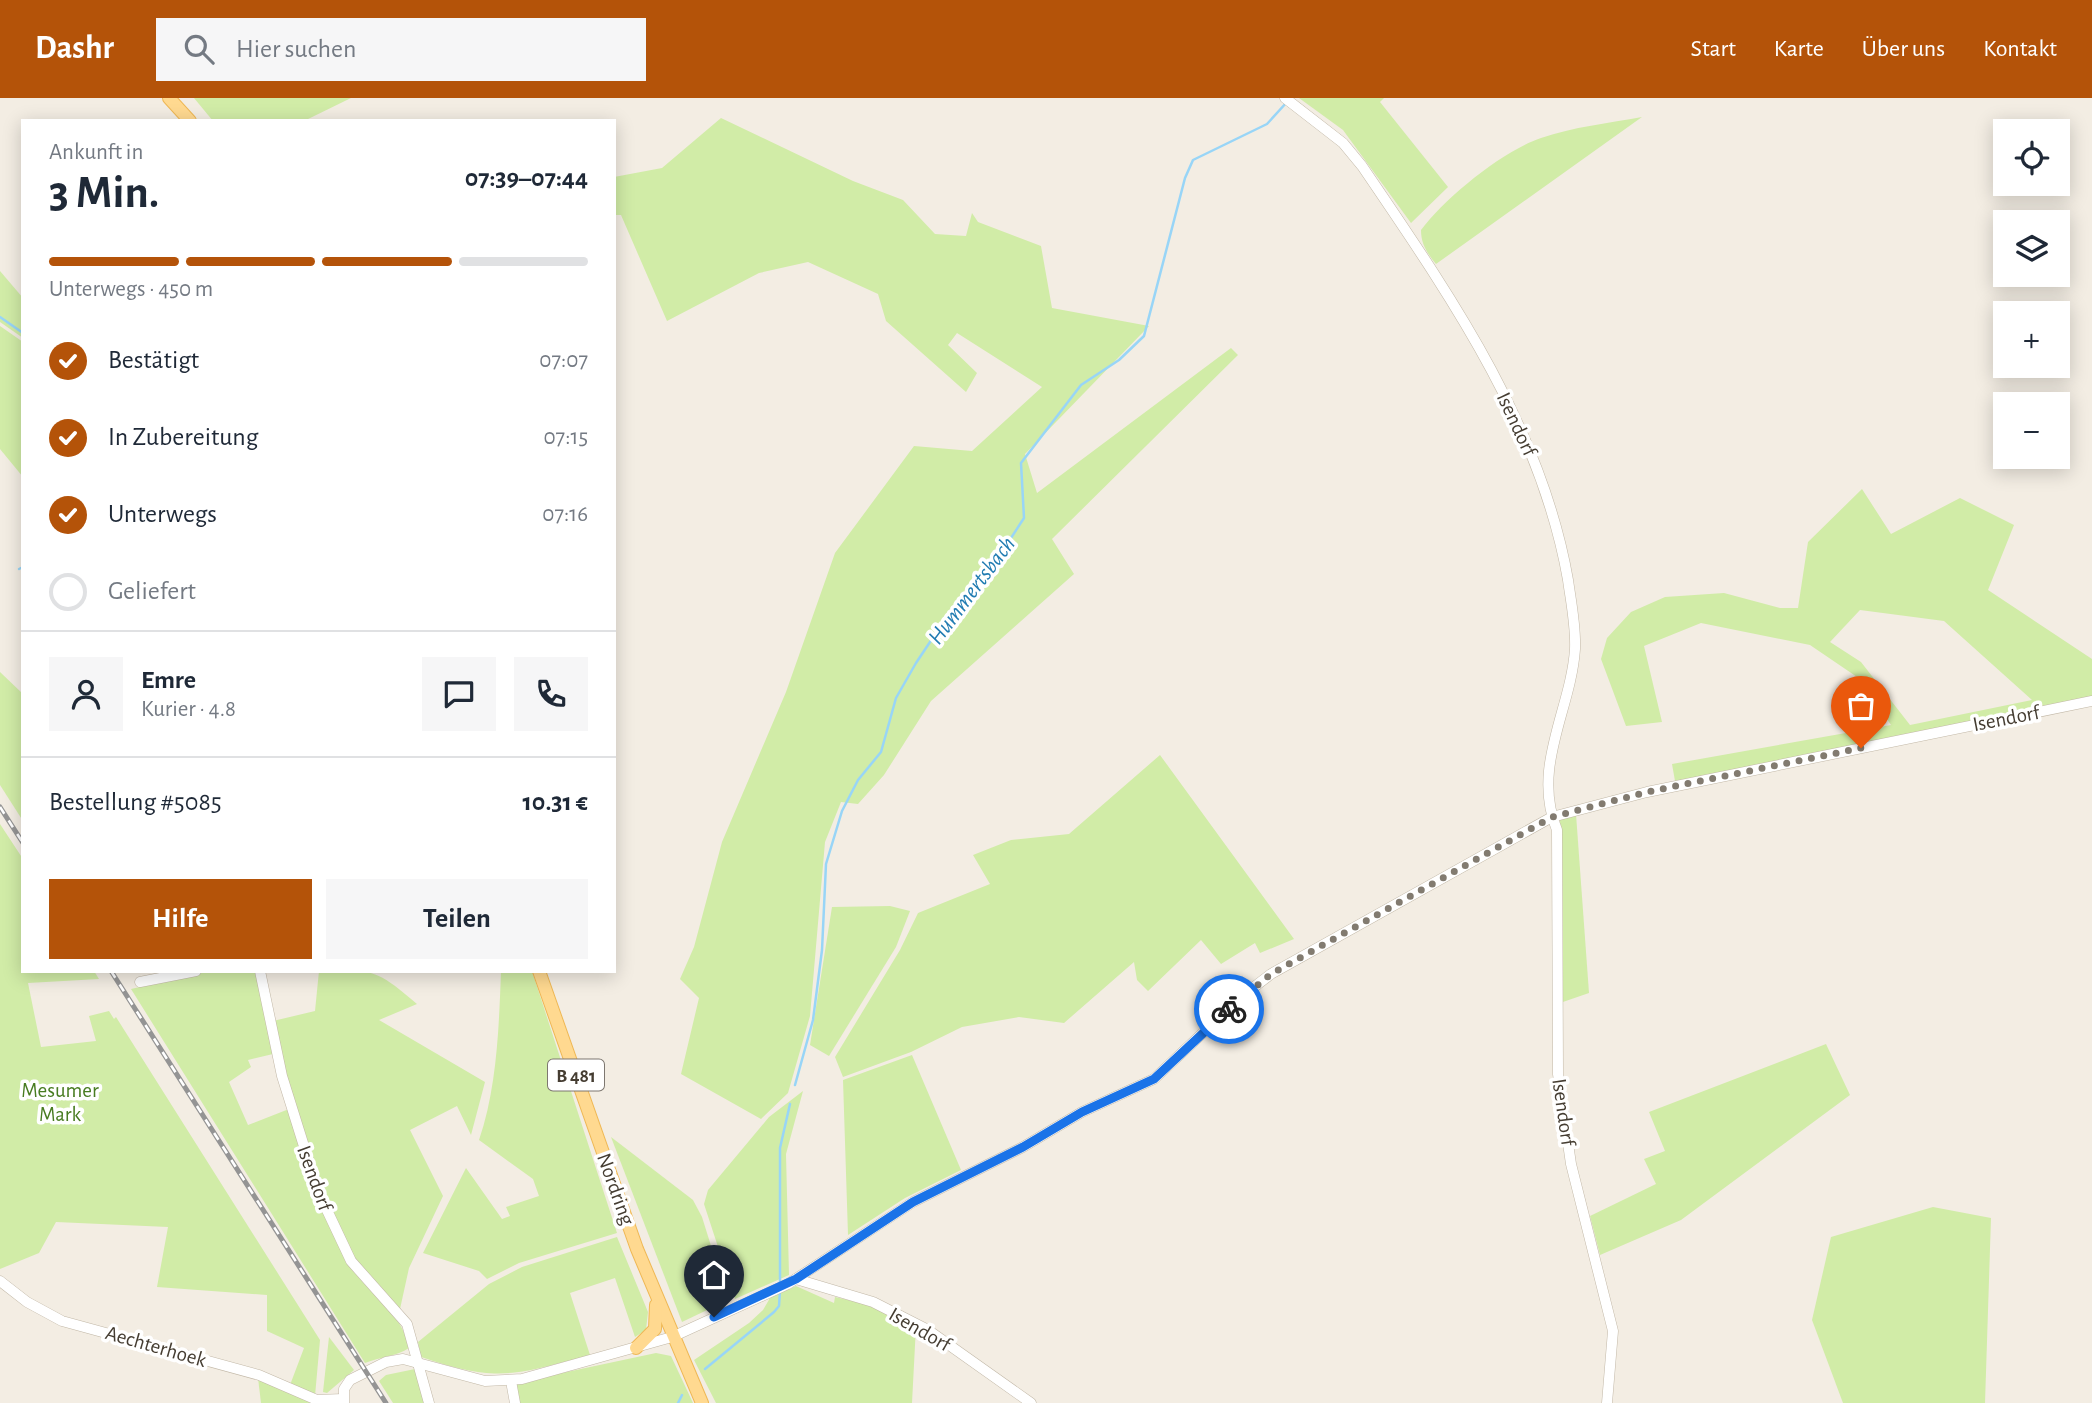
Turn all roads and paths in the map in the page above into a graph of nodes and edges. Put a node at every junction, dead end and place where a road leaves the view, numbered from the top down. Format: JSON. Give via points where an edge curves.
{"nodes":[{"id":1,"x":169,"y":98,"type":"edge"},
{"id":2,"x":1289,"y":101,"type":"edge"},
{"id":3,"x":188,"y":119,"type":"edge"},
{"id":4,"x":2092,"y":701,"type":"edge"},
{"id":5,"x":1552,"y":817,"type":"junction"},
{"id":6,"x":186,"y":973,"type":"edge"},
{"id":7,"x":260,"y":973,"type":"edge"},
{"id":8,"x":540,"y":973,"type":"edge"},
{"id":9,"x":139,"y":982,"type":"dead end"},
{"id":10,"x":0,"y":1281,"type":"edge"},
{"id":11,"x":792,"y":1281,"type":"junction"},
{"id":12,"x":656,"y":1298,"type":"junction"},
{"id":13,"x":672,"y":1337,"type":"junction"},
{"id":14,"x":636,"y":1348,"type":"junction"},
{"id":15,"x":417,"y":1363,"type":"junction"},
{"id":16,"x":511,"y":1381,"type":"junction"},
{"id":17,"x":344,"y":1401,"type":"edge"},
{"id":18,"x":317,"y":1402,"type":"edge"},
{"id":19,"x":429,"y":1403,"type":"edge"},
{"id":20,"x":515,"y":1403,"type":"edge"},
{"id":21,"x":702,"y":1403,"type":"edge"},
{"id":22,"x":1031,"y":1403,"type":"edge"},
{"id":23,"x":1607,"y":1403,"type":"edge"}],
"edges":[{"from":1,"to":3,"type":"main road"},
{"from":2,"to":5,"type":"street","name":"Isendorf","via":[[1343,143],[1362,166],[1471,330],[1527,439],[1563,553],[1573,611],[1575,649],[1550,756]]},
{"from":4,"to":5,"type":"street","name":"Isendorf","via":[[1647,792]]},
{"from":5,"to":11,"type":"street","name":"Isendorf","via":[[1271,974],[1154,1079],[913,1202]]},
{"from":5,"to":23,"type":"street","name":"Isendorf","via":[[1557,830],[1558,1074],[1572,1164],[1613,1331]]},
{"from":6,"to":9,"type":"street"},
{"from":7,"to":15,"type":"street","name":"Isendorf","via":[[282,1076],[318,1191],[351,1261],[407,1324]]},
{"from":8,"to":12,"type":"main road","name":"Nordring","number":"B 481"},
{"from":10,"to":18,"type":"street","name":"Aechterhoek","via":[[27,1303],[62,1321],[259,1375]]},
{"from":11,"to":13,"type":"street","name":"Isendorf"},
{"from":11,"to":22,"type":"street","name":"Isendorf","via":[[873,1302],[928,1330]]},
{"from":12,"to":13,"type":"main road","name":"Nordring","number":"B 481"},
{"from":12,"to":14,"type":"main road","via":[[655,1329]]},
{"from":13,"to":14,"type":"street","name":"Isendorf"},
{"from":13,"to":21,"type":"main road","name":"Nordring","number":"B 481"},
{"from":14,"to":16,"type":"street","name":"Isendorf"},
{"from":15,"to":16,"type":"street","name":"Isendorf","via":[[473,1379]]},
{"from":15,"to":17,"type":"street","name":"Isendorf","via":[[403,1359],[377,1365],[350,1380]]},
{"from":15,"to":19,"type":"street"},
{"from":16,"to":20,"type":"street"},
{"from":17,"to":18,"type":"street","name":"Aechterhoek"}]}
